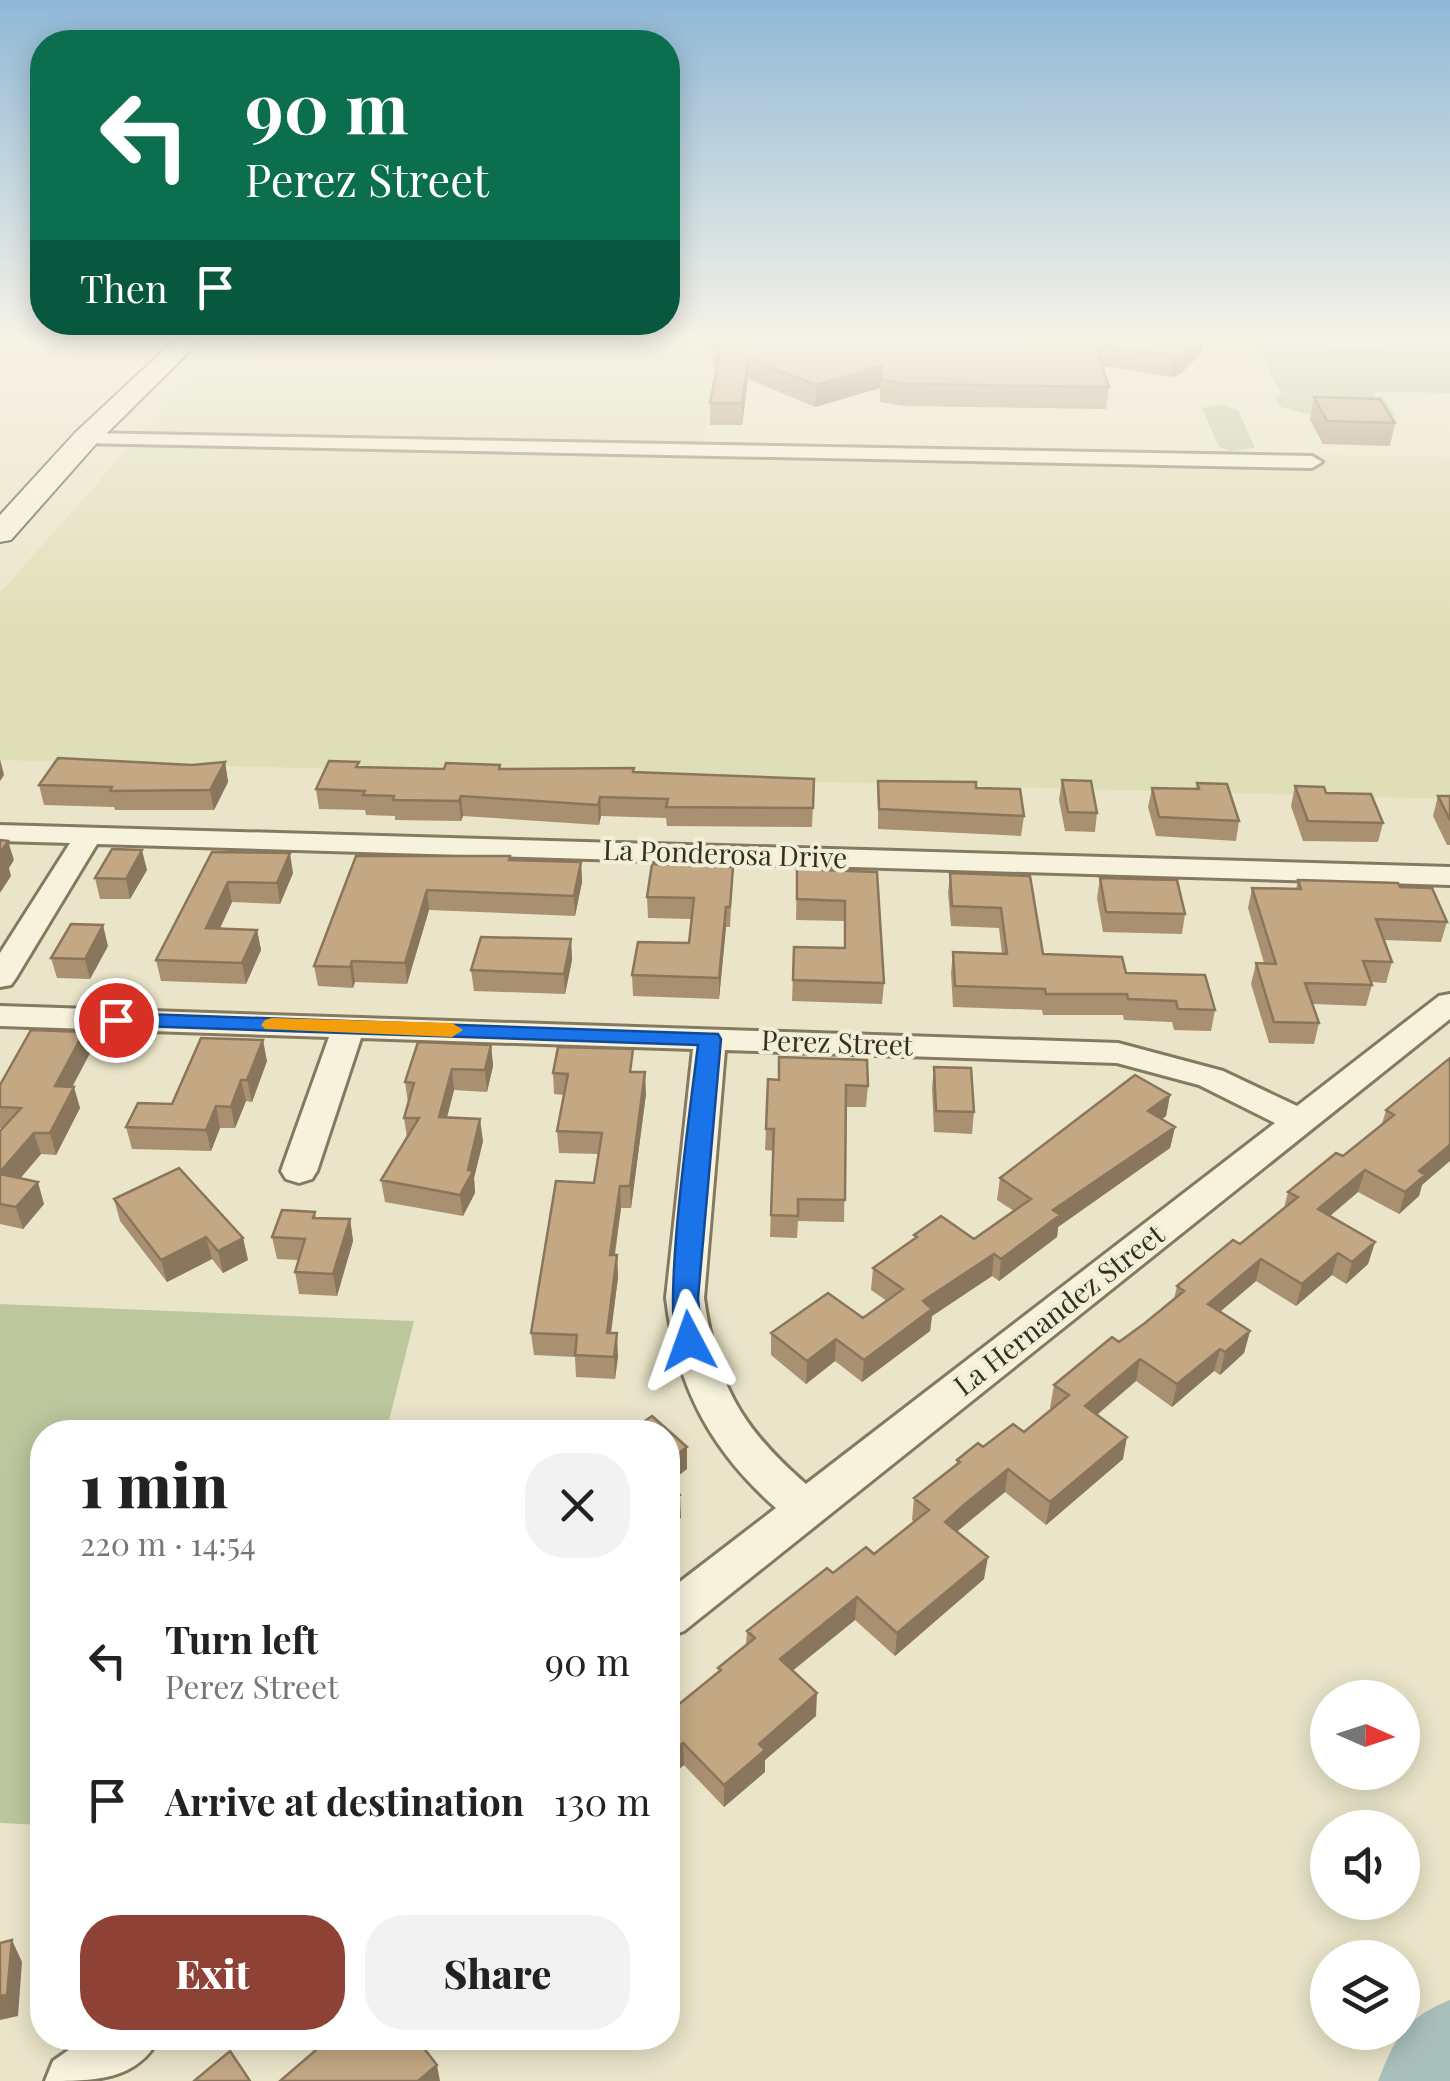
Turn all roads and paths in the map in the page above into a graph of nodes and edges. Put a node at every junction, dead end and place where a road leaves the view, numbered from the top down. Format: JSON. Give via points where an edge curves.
{"nodes":[{"id":1,"x":89,"y":434,"type":"edge"},
{"id":2,"x":85,"y":438,"type":"junction"},
{"id":3,"x":1312,"y":462,"type":"dead end"},
{"id":4,"x":0,"y":533,"type":"edge"},
{"id":5,"x":0,"y":833,"type":"edge"},
{"id":6,"x":90,"y":835,"type":"junction"},
{"id":7,"x":1450,"y":876,"type":"edge"},
{"id":8,"x":0,"y":978,"type":"edge"},
{"id":9,"x":1450,"y":1003,"type":"edge"},
{"id":10,"x":0,"y":1016,"type":"edge"},
{"id":11,"x":349,"y":1027,"type":"junction"},
{"id":12,"x":710,"y":1039,"type":"junction"},
{"id":13,"x":1300,"y":1121,"type":"junction"},
{"id":14,"x":299,"y":1171,"type":"dead end"},
{"id":15,"x":806,"y":1509,"type":"junction"},
{"id":16,"x":680,"y":1608,"type":"edge"},
{"id":17,"x":116,"y":2050,"type":"edge"},
{"id":18,"x":74,"y":2081,"type":"edge"}],
"edges":[{"from":1,"to":2,"type":"main road"},
{"from":2,"to":3,"type":"street"},
{"from":2,"to":4,"type":"main road"},
{"from":5,"to":6,"type":"street","name":"La Ponderosa Drive"},
{"from":6,"to":7,"type":"street","name":"La Ponderosa Drive"},
{"from":6,"to":8,"type":"street"},
{"from":9,"to":13,"type":"street","name":"La Hernandez Street"},
{"from":10,"to":11,"type":"street","name":"Perez Street"},
{"from":11,"to":12,"type":"street","name":"Perez Street"},
{"from":11,"to":14,"type":"street"},
{"from":12,"to":13,"type":"street","name":"Perez Street","via":[[1118,1053],[1211,1078]]},
{"from":12,"to":15,"type":"street","via":[[685,1298],[689,1341],[701,1386],[726,1428],[759,1470]]},
{"from":13,"to":15,"type":"street","name":"La Hernandez Street"},
{"from":15,"to":16,"type":"street","name":"La Hernandez Street"},
{"from":17,"to":18,"type":"street"}]}
